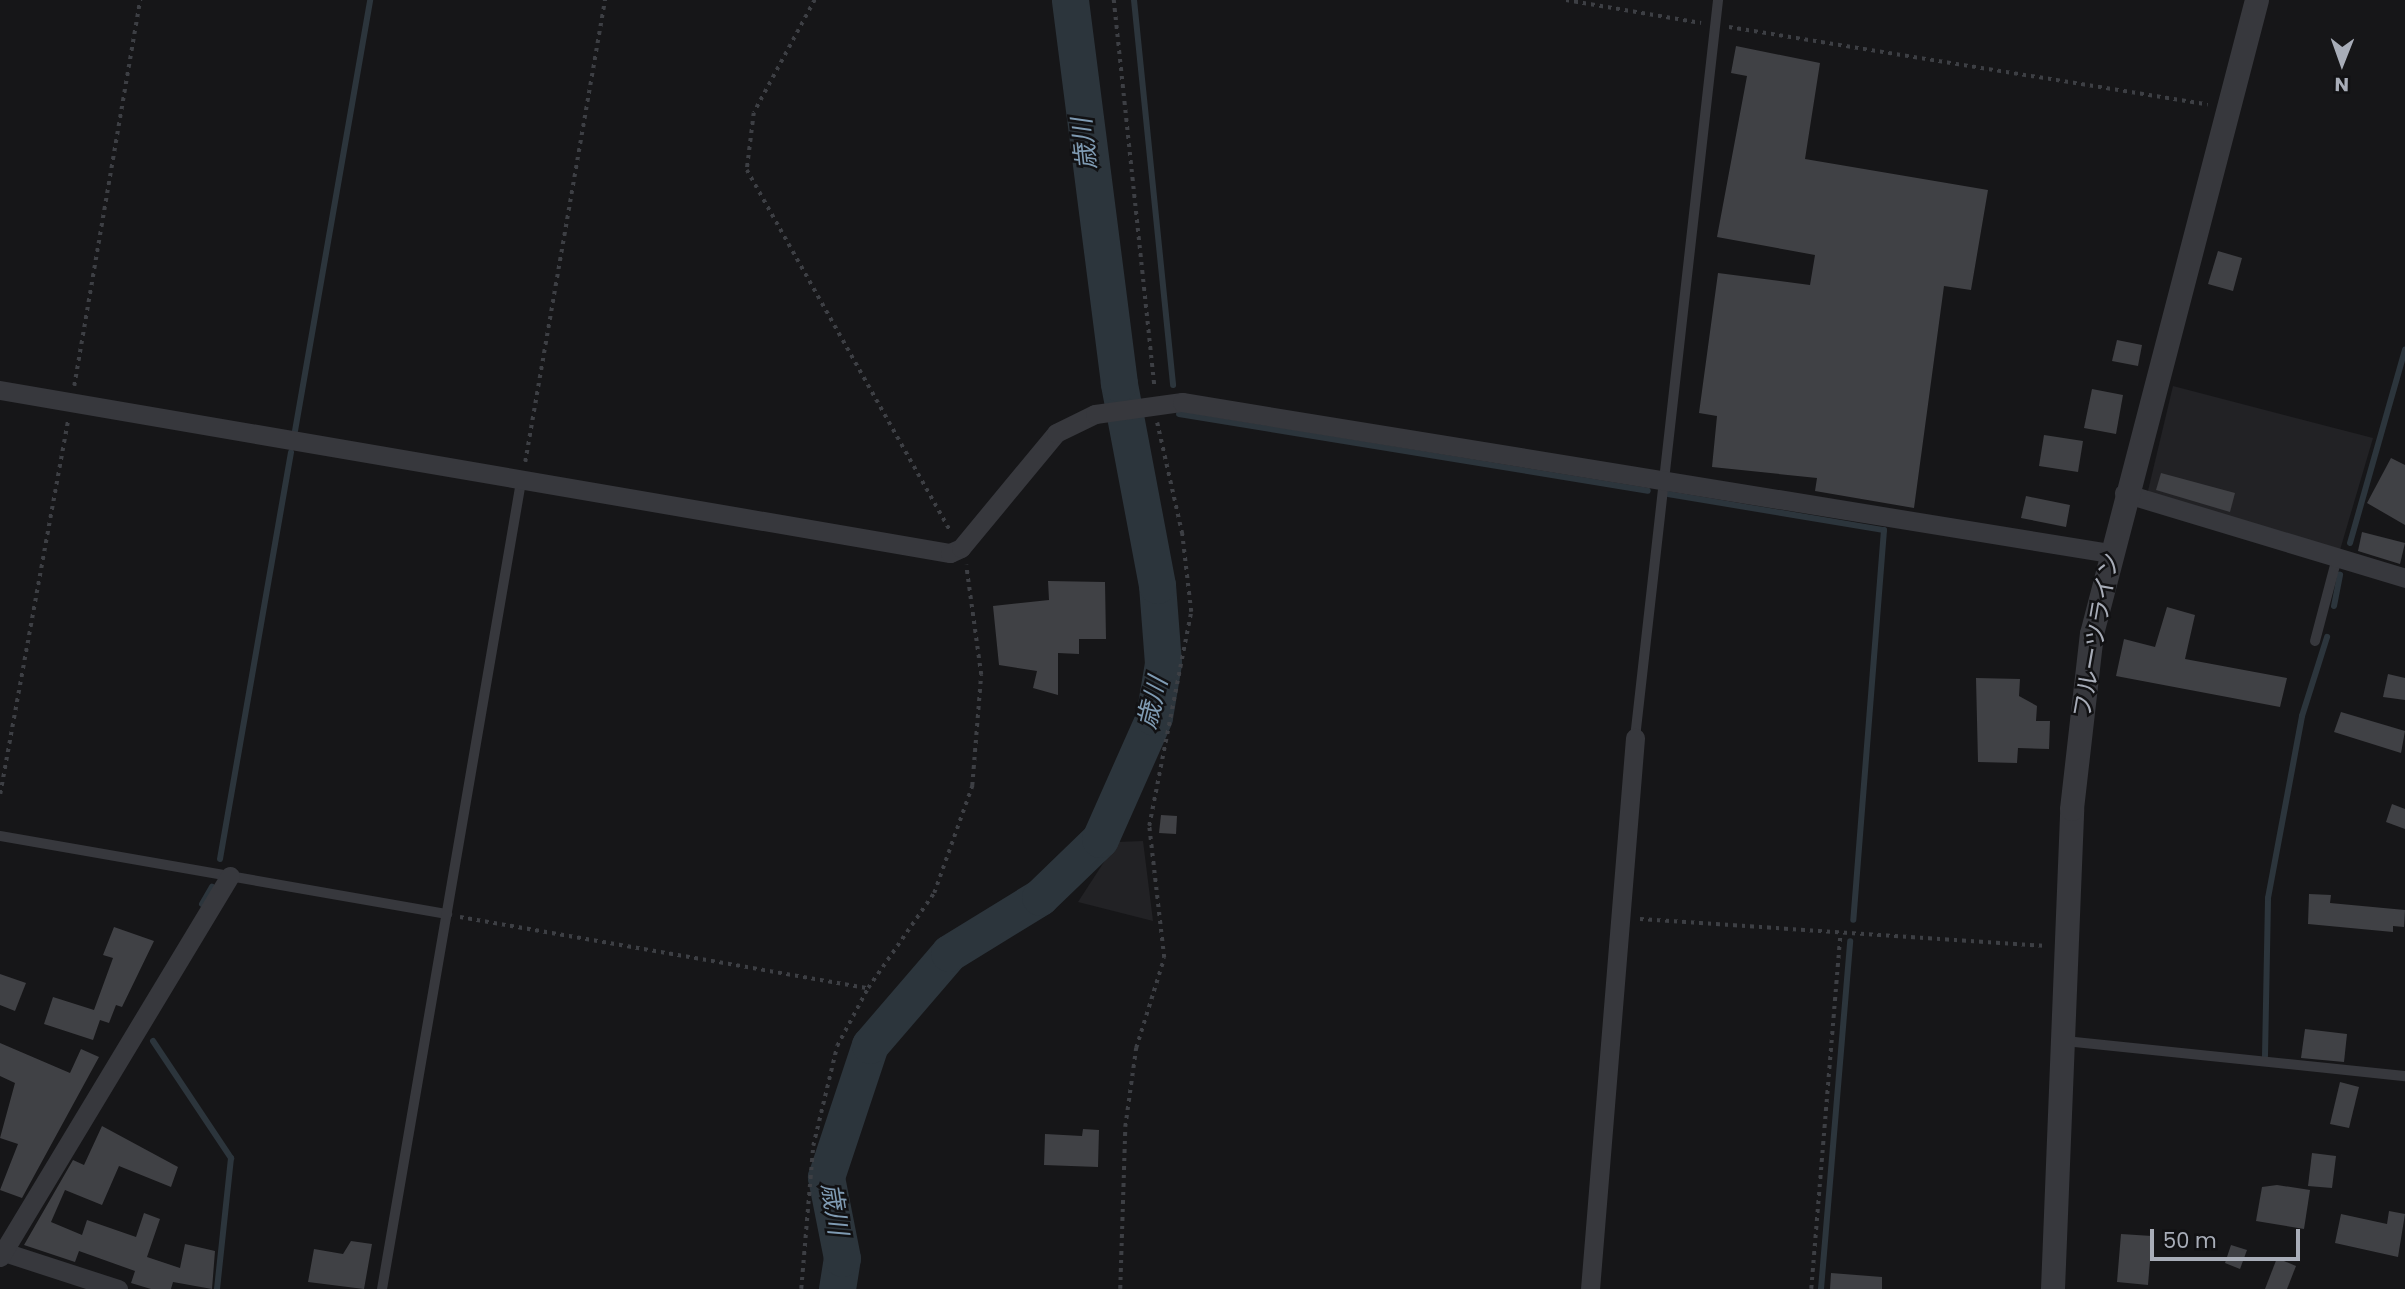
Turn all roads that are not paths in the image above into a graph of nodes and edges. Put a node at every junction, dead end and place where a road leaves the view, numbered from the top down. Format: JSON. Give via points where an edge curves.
{"nodes":[{"id":1,"x":1718,"y":0,"type":"edge"},
{"id":2,"x":2257,"y":0,"type":"edge"},
{"id":3,"x":0,"y":390,"type":"edge"},
{"id":4,"x":1661,"y":480,"type":"junction"},
{"id":5,"x":521,"y":482,"type":"junction"},
{"id":6,"x":2124,"y":493,"type":"junction"},
{"id":7,"x":2109,"y":553,"type":"junction"},
{"id":8,"x":2337,"y":558,"type":"junction"},
{"id":9,"x":2405,"y":578,"type":"edge"},
{"id":10,"x":2315,"y":641,"type":"dead end"},
{"id":11,"x":1635,"y":738,"type":"joint"},
{"id":12,"x":0,"y":836,"type":"edge"},
{"id":13,"x":230,"y":876,"type":"junction"},
{"id":14,"x":447,"y":914,"type":"junction"},
{"id":15,"x":2064,"y":1041,"type":"junction"},
{"id":16,"x":2405,"y":1076,"type":"edge"},
{"id":17,"x":4,"y":1244,"type":"edge"},
{"id":18,"x":118,"y":1289,"type":"edge"},
{"id":19,"x":382,"y":1289,"type":"edge"},
{"id":20,"x":1590,"y":1289,"type":"edge"},
{"id":21,"x":2053,"y":1289,"type":"edge"}],
"edges":[{"from":1,"to":4,"type":"lane"},
{"from":2,"to":6,"type":"street","name":"フルーツライン"},
{"from":3,"to":5,"type":"street"},
{"from":4,"to":5,"type":"street","via":[[1182,402],[1095,414],[1056,433],[961,548],[950,553]]},
{"from":4,"to":7,"type":"street"},
{"from":4,"to":11,"type":"lane"},
{"from":5,"to":14,"type":"lane"},
{"from":6,"to":7,"type":"street","name":"フルーツライン"},
{"from":6,"to":8,"type":"street"},
{"from":7,"to":15,"type":"street","name":"フルーツライン","via":[[2076,754]]},
{"from":8,"to":9,"type":"street"},
{"from":8,"to":10,"type":"lane"},
{"from":11,"to":20,"type":"street"},
{"from":12,"to":13,"type":"lane"},
{"from":13,"to":14,"type":"lane"},
{"from":13,"to":17,"type":"street"},
{"from":14,"to":19,"type":"lane"},
{"from":15,"to":16,"type":"lane"},
{"from":15,"to":21,"type":"street","name":"フルーツライン"},
{"from":17,"to":18,"type":"street"}]}
